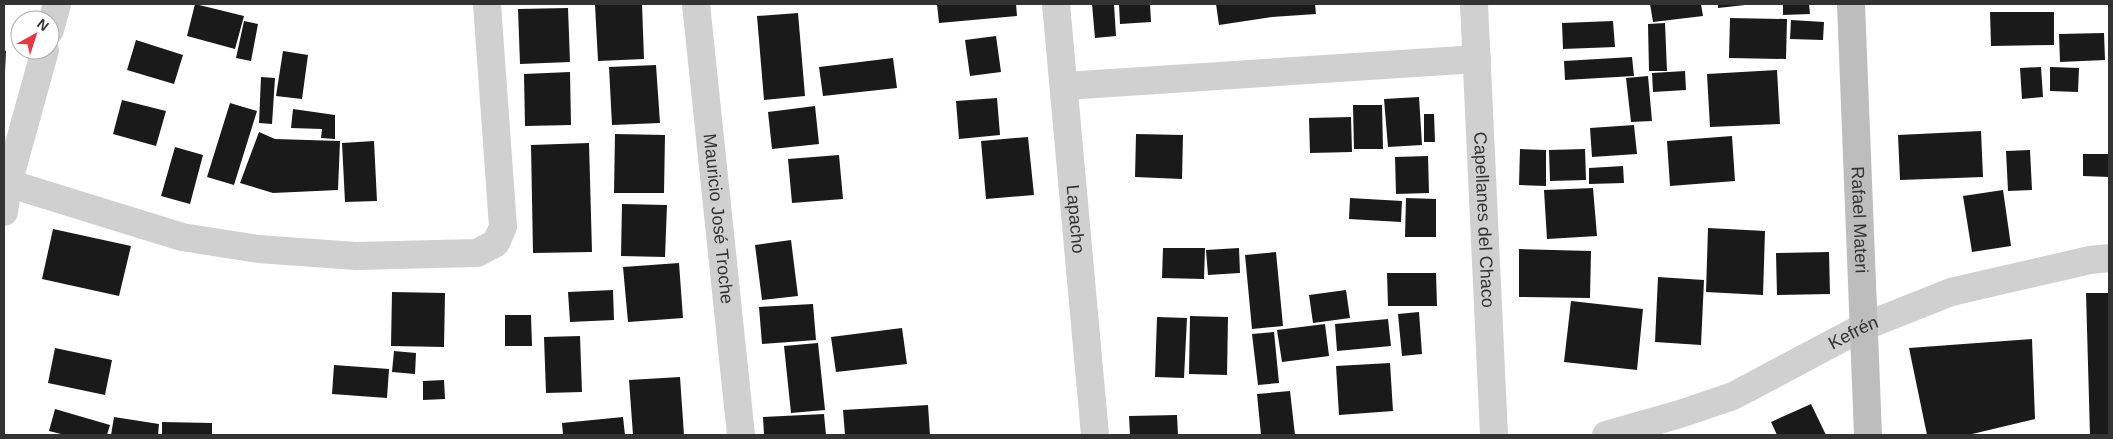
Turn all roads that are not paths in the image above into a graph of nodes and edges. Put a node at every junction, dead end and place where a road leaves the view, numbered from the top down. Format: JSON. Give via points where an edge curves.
{"nodes":[{"id":1,"x":487,"y":4,"type":"edge"},
{"id":2,"x":696,"y":4,"type":"edge"},
{"id":3,"x":1056,"y":4,"type":"edge"},
{"id":4,"x":1474,"y":4,"type":"edge"},
{"id":5,"x":1851,"y":4,"type":"edge"},
{"id":6,"x":1476,"y":58,"type":"junction"},
{"id":7,"x":42,"y":60,"type":"edge"},
{"id":8,"x":1065,"y":86,"type":"junction"},
{"id":9,"x":6,"y":183,"type":"edge"},
{"id":10,"x":4,"y":212,"type":"edge"},
{"id":11,"x":2109,"y":258,"type":"edge"},
{"id":12,"x":1863,"y":328,"type":"junction"},
{"id":13,"x":741,"y":435,"type":"edge"},
{"id":14,"x":1095,"y":435,"type":"edge"},
{"id":15,"x":1494,"y":435,"type":"edge"},
{"id":16,"x":1606,"y":435,"type":"edge"},
{"id":17,"x":1868,"y":435,"type":"edge"}],
"edges":[{"from":1,"to":9,"type":"street","via":[[503,227],[496,243],[477,253],[356,256],[258,249],[182,237]]},
{"from":2,"to":13,"type":"street","name":"Mauricio José Troche"},
{"from":3,"to":8,"type":"street","name":"Lapacho"},
{"from":4,"to":6,"type":"street","name":"Capellanes del Chaco"},
{"from":5,"to":12,"type":"main road","name":"Rafael Materi"},
{"from":6,"to":8,"type":"street"},
{"from":6,"to":15,"type":"street","name":"Capellanes del Chaco"},
{"from":7,"to":9,"type":"street"},
{"from":8,"to":14,"type":"street","name":"Lapacho"},
{"from":9,"to":10,"type":"street"},
{"from":11,"to":12,"type":"street","name":"Kefrén","via":[[1951,292]]},
{"from":12,"to":16,"type":"street","name":"Kefrén","via":[[1733,396]]},
{"from":12,"to":17,"type":"main road","name":"Rafael Materi"}]}
